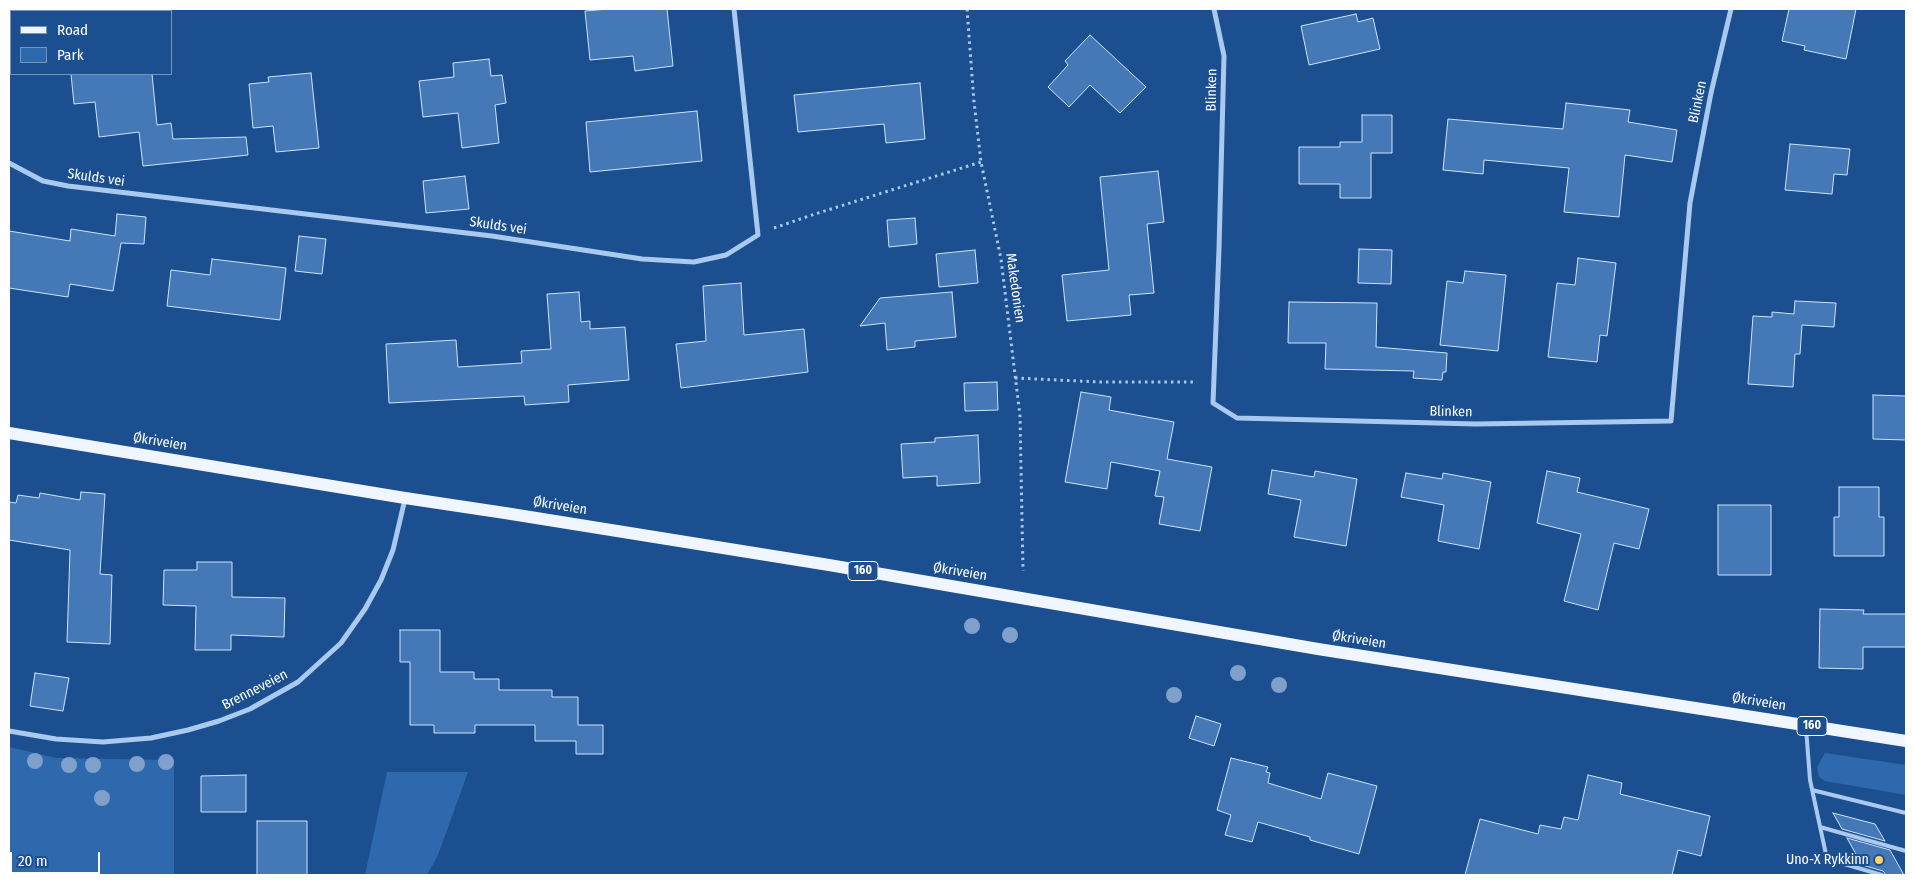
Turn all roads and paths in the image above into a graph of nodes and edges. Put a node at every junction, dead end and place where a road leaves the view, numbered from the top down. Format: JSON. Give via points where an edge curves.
{"nodes":[{"id":1,"x":734,"y":9,"type":"edge"},
{"id":2,"x":967,"y":9,"type":"edge"},
{"id":3,"x":1214,"y":9,"type":"edge"},
{"id":4,"x":1731,"y":9,"type":"edge"},
{"id":5,"x":981,"y":162,"type":"junction"},
{"id":6,"x":9,"y":163,"type":"edge"},
{"id":7,"x":758,"y":234,"type":"junction"},
{"id":8,"x":1015,"y":378,"type":"junction"},
{"id":9,"x":1213,"y":382,"type":"junction"},
{"id":10,"x":9,"y":433,"type":"edge"},
{"id":11,"x":405,"y":498,"type":"junction"},
{"id":12,"x":1024,"y":571,"type":"dead end"},
{"id":13,"x":1806,"y":725,"type":"junction"},
{"id":14,"x":9,"y":731,"type":"edge"},
{"id":15,"x":1906,"y":741,"type":"edge"},
{"id":16,"x":1812,"y":790,"type":"junction"},
{"id":17,"x":1906,"y":813,"type":"edge"},
{"id":18,"x":1820,"y":827,"type":"junction"},
{"id":19,"x":1906,"y":851,"type":"edge"},
{"id":20,"x":1882,"y":875,"type":"edge"}],
"edges":[{"from":1,"to":7,"type":"street"},
{"from":2,"to":5,"type":"path","name":"Makedonien"},
{"from":3,"to":9,"type":"street","name":"Blinken","via":[[1224,56]]},
{"from":4,"to":9,"type":"street","name":"Blinken","via":[[1690,203],[1671,421],[1476,424],[1237,418],[1213,403]]},
{"from":5,"to":7,"type":"path"},
{"from":5,"to":8,"type":"path","name":"Makedonien","via":[[1001,259]]},
{"from":6,"to":7,"type":"street","name":"Skulds vei","via":[[43,180],[68,186],[492,236],[642,259],[694,262],[726,255]]},
{"from":8,"to":9,"type":"path"},
{"from":8,"to":12,"type":"path","name":"Makedonien","via":[[1020,416]]},
{"from":10,"to":11,"type":"main road","name":"Økriveien","number":"160"},
{"from":11,"to":13,"type":"main road","name":"Økriveien","number":"160","via":[[809,562],[1318,649]]},
{"from":11,"to":14,"type":"street","name":"Brenneveien","via":[[393,550],[365,609],[341,643],[298,682],[250,709],[219,721],[151,738],[103,742]]},
{"from":13,"to":15,"type":"main road","name":"Økriveien","number":"160"},
{"from":13,"to":16,"type":"lane"},
{"from":16,"to":17,"type":"lane"},
{"from":16,"to":18,"type":"lane"},
{"from":18,"to":19,"type":"lane"},
{"from":18,"to":20,"type":"lane","via":[[1827,859]]}]}
